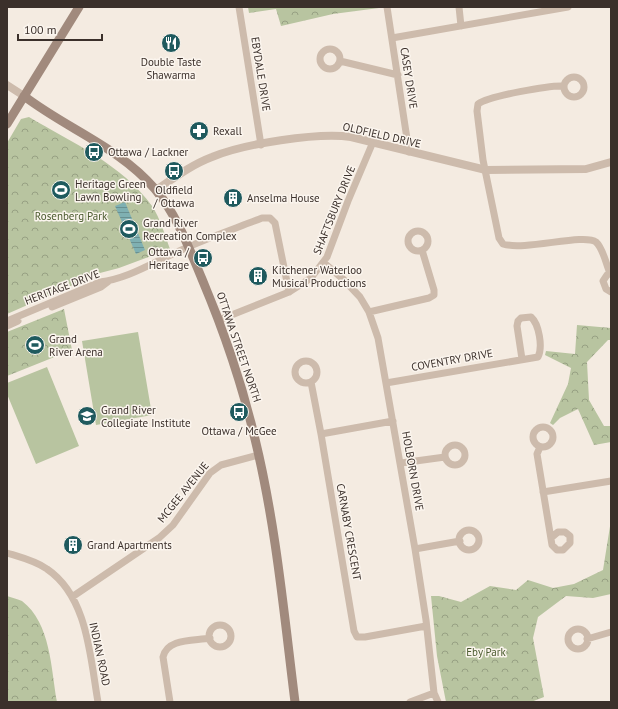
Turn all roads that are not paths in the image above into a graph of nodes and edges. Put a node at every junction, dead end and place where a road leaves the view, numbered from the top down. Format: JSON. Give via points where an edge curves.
{"nodes":[{"id":1,"x":78,"y":7,"type":"edge"},
{"id":2,"x":239,"y":7,"type":"edge"},
{"id":3,"x":387,"y":7,"type":"edge"},
{"id":4,"x":459,"y":7,"type":"edge"},
{"id":5,"x":568,"y":7,"type":"edge"},
{"id":6,"x":461,"y":26,"type":"junction"},
{"id":7,"x":392,"y":38,"type":"junction"},
{"id":8,"x":340,"y":60,"type":"dead end"},
{"id":9,"x":398,"y":75,"type":"junction"},
{"id":10,"x":7,"y":85,"type":"edge"},
{"id":11,"x":564,"y":86,"type":"dead end"},
{"id":12,"x":24,"y":96,"type":"junction"},
{"id":13,"x":7,"y":124,"type":"edge"},
{"id":14,"x":374,"y":142,"type":"junction"},
{"id":15,"x":262,"y":145,"type":"junction"},
{"id":16,"x":409,"y":152,"type":"junction"},
{"id":17,"x":611,"y":162,"type":"edge"},
{"id":18,"x":486,"y":170,"type":"junction"},
{"id":19,"x":156,"y":190,"type":"junction"},
{"id":20,"x":188,"y":247,"type":"junction"},
{"id":21,"x":422,"y":250,"type":"dead end"},
{"id":22,"x":324,"y":262,"type":"junction"},
{"id":23,"x":610,"y":273,"type":"edge"},
{"id":24,"x":289,"y":292,"type":"junction"},
{"id":25,"x":611,"y":292,"type":"edge"},
{"id":26,"x":369,"y":312,"type":"junction"},
{"id":27,"x":23,"y":317,"type":"junction"},
{"id":28,"x":220,"y":320,"type":"junction"},
{"id":29,"x":7,"y":321,"type":"edge"},
{"id":30,"x":7,"y":326,"type":"edge"},
{"id":31,"x":522,"y":359,"type":"junction"},
{"id":32,"x":311,"y":382,"type":"dead end"},
{"id":33,"x":386,"y":383,"type":"junction"},
{"id":34,"x":393,"y":421,"type":"junction"},
{"id":35,"x":321,"y":434,"type":"junction"},
{"id":36,"x":540,"y":447,"type":"dead end"},
{"id":37,"x":258,"y":455,"type":"junction"},
{"id":38,"x":445,"y":457,"type":"dead end"},
{"id":39,"x":401,"y":463,"type":"junction"},
{"id":40,"x":611,"y":481,"type":"edge"},
{"id":41,"x":543,"y":492,"type":"junction"},
{"id":42,"x":552,"y":538,"type":"dead end"},
{"id":43,"x":460,"y":541,"type":"dead end"},
{"id":44,"x":415,"y":549,"type":"junction"},
{"id":45,"x":7,"y":553,"type":"edge"},
{"id":46,"x":72,"y":597,"type":"junction"},
{"id":47,"x":426,"y":626,"type":"junction"},
{"id":48,"x":611,"y":632,"type":"edge"},
{"id":49,"x":210,"y":638,"type":"dead end"},
{"id":50,"x":588,"y":639,"type":"dead end"},
{"id":51,"x":434,"y":693,"type":"junction"},
{"id":52,"x":98,"y":702,"type":"edge"},
{"id":53,"x":170,"y":702,"type":"edge"},
{"id":54,"x":295,"y":702,"type":"edge"},
{"id":55,"x":410,"y":702,"type":"edge"},
{"id":56,"x":438,"y":702,"type":"edge"}],
"edges":[{"from":1,"to":12,"type":"main road"},
{"from":2,"to":15,"type":"street","name":"EBYDALE DRIVE"},
{"from":3,"to":7,"type":"street","name":"CASEY DRIVE"},
{"from":4,"to":6,"type":"street"},
{"from":5,"to":6,"type":"street"},
{"from":6,"to":7,"type":"street"},
{"from":7,"to":9,"type":"street","name":"CASEY DRIVE"},
{"from":8,"to":9,"type":"street"},
{"from":9,"to":16,"type":"street","name":"CASEY DRIVE"},
{"from":10,"to":12,"type":"street","name":"OTTAWA STREET NORTH"},
{"from":11,"to":18,"type":"street","via":[[497,96],[484,99],[478,104]]},
{"from":12,"to":13,"type":"main road"},
{"from":12,"to":19,"type":"main road","name":"OTTAWA STREET NORTH","via":[[121,156]]},
{"from":14,"to":15,"type":"street","name":"OLDFIELD DRIVE","via":[[335,135]]},
{"from":14,"to":16,"type":"street","name":"OLDFIELD DRIVE"},
{"from":14,"to":22,"type":"street","name":"SHAFTSBURY DRIVE"},
{"from":15,"to":19,"type":"street","name":"OLDFIELD DRIVE","via":[[212,157]]},
{"from":16,"to":18,"type":"street","name":"OLDFIELD DRIVE"},
{"from":17,"to":18,"type":"street","name":"OLDFIELD DRIVE","via":[[586,169]]},
{"from":18,"to":23,"type":"street","via":[[503,244],[554,244],[585,239],[594,241],[599,246]]},
{"from":19,"to":20,"type":"main road","name":"OTTAWA STREET NORTH"},
{"from":20,"to":24,"type":"street","name":"HERITAGE DRIVE","via":[[262,218],[270,218],[274,223]]},
{"from":20,"to":27,"type":"street","name":"HERITAGE DRIVE","via":[[152,265],[100,282]]},
{"from":20,"to":28,"type":"main road","name":"OTTAWA STREET NORTH"},
{"from":21,"to":26,"type":"street","via":[[434,295]]},
{"from":22,"to":24,"type":"street","name":"SHAFTSBURY DRIVE","via":[[311,278]]},
{"from":22,"to":26,"type":"street","name":"HOLBORN DRIVE","via":[[351,288]]},
{"from":23,"to":25,"type":"street","via":[[603,281],[606,289]]},
{"from":24,"to":28,"type":"street","name":"SHAFTSBURY DRIVE"},
{"from":26,"to":33,"type":"street","name":"HOLBORN DRIVE","via":[[378,338]]},
{"from":27,"to":29,"type":"street","name":"HERITAGE DRIVE"},
{"from":27,"to":30,"type":"street","name":"HERITAGE DRIVE"},
{"from":28,"to":37,"type":"main road","name":"OTTAWA STREET NORTH","via":[[238,374]]},
{"from":31,"to":31,"type":"street","name":"COVENTRY DRIVE","via":[[538,357],[540,352],[535,320],[526,316],[518,321],[516,326]]},
{"from":31,"to":33,"type":"street","name":"COVENTRY DRIVE"},
{"from":32,"to":35,"type":"street"},
{"from":33,"to":34,"type":"street","name":"HOLBORN DRIVE"},
{"from":34,"to":35,"type":"street"},
{"from":34,"to":39,"type":"street","name":"HOLBORN DRIVE"},
{"from":35,"to":47,"type":"street","name":"CARNABY CRESCENT","via":[[355,634],[357,637],[365,637]]},
{"from":36,"to":41,"type":"street","via":[[537,454]]},
{"from":37,"to":46,"type":"street","name":"MCGEE AVENUE","via":[[221,465],[210,473],[173,525],[160,538]]},
{"from":37,"to":54,"type":"main road","name":"OTTAWA STREET NORTH","via":[[268,501]]},
{"from":38,"to":39,"type":"street"},
{"from":39,"to":44,"type":"street","name":"HOLBORN DRIVE"},
{"from":40,"to":41,"type":"street"},
{"from":41,"to":42,"type":"street"},
{"from":43,"to":44,"type":"street"},
{"from":44,"to":47,"type":"street","name":"HOLBORN DRIVE"},
{"from":45,"to":46,"type":"street","name":"INDIAN ROAD","via":[[47,568]]},
{"from":46,"to":52,"type":"street","name":"INDIAN ROAD","via":[[86,630]]},
{"from":47,"to":51,"type":"street","name":"HOLBORN DRIVE"},
{"from":48,"to":50,"type":"street"},
{"from":49,"to":53,"type":"street","via":[[172,644],[164,651]]},
{"from":51,"to":55,"type":"street"},
{"from":51,"to":56,"type":"street","name":"HOLBORN DRIVE"}]}
